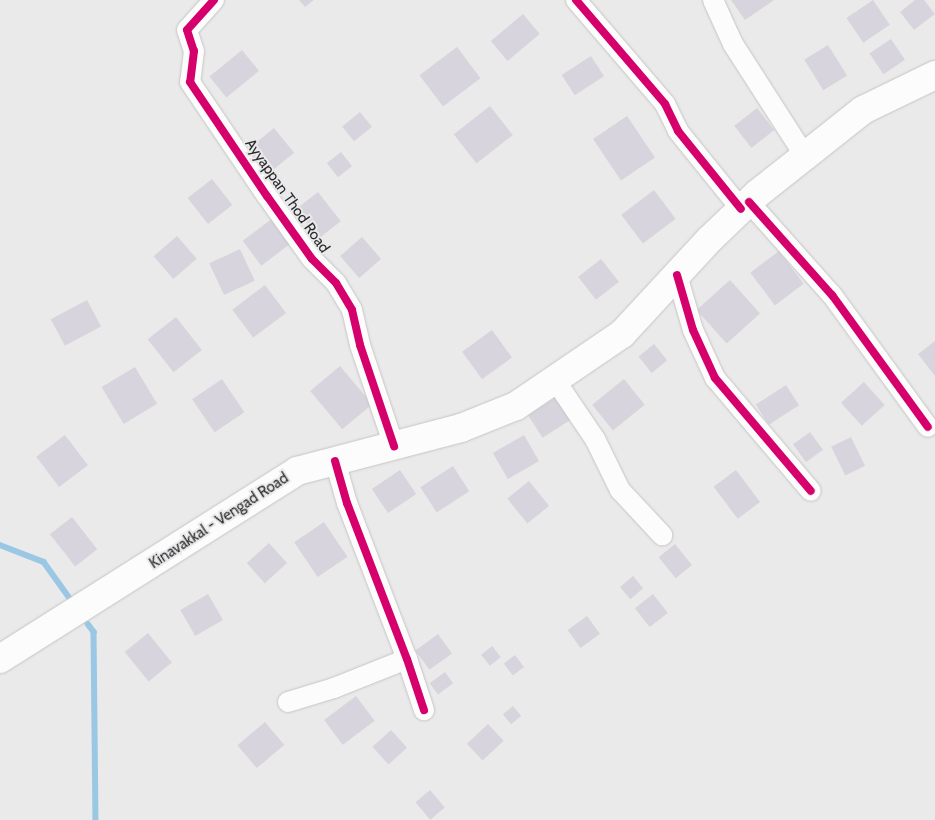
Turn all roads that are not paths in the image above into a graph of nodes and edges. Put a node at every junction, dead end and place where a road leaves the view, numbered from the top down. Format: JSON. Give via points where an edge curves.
{"nodes":[{"id":1,"x":214,"y":0,"type":"edge"},
{"id":2,"x":576,"y":0,"type":"edge"},
{"id":3,"x":713,"y":0,"type":"edge"},
{"id":4,"x":935,"y":74,"type":"edge"},
{"id":5,"x":805,"y":156,"type":"junction"},
{"id":6,"x":745,"y":205,"type":"junction"},
{"id":7,"x":677,"y":275,"type":"junction"},
{"id":8,"x":555,"y":380,"type":"junction"},
{"id":9,"x":928,"y":427,"type":"dead end"},
{"id":10,"x":394,"y":446,"type":"junction"},
{"id":11,"x":335,"y":461,"type":"junction"},
{"id":12,"x":811,"y":491,"type":"dead end"},
{"id":13,"x":662,"y":536,"type":"dead end"},
{"id":14,"x":407,"y":659,"type":"junction"},
{"id":15,"x":0,"y":660,"type":"edge"},
{"id":16,"x":288,"y":702,"type":"dead end"},
{"id":17,"x":424,"y":710,"type":"dead end"}],
"edges":[{"from":1,"to":10,"type":"street","name":"Ayyappan Thod Road","via":[[187,30],[194,52],[190,82],[267,196],[312,259],[336,283],[352,310],[360,345]]},
{"from":2,"to":6,"type":"street","via":[[665,104],[678,131]]},
{"from":3,"to":5,"type":"street","via":[[732,44]]},
{"from":4,"to":5,"type":"main road","name":"Kinavakkal - Vengad Road","via":[[863,110]]},
{"from":5,"to":6,"type":"main road","name":"Kinavakkal - Vengad Road"},
{"from":6,"to":7,"type":"main road","name":"Kinavakkal - Vengad Road"},
{"from":6,"to":9,"type":"street","via":[[832,295]]},
{"from":7,"to":8,"type":"main road","name":"Kinavakkal - Vengad Road","via":[[622,334]]},
{"from":7,"to":12,"type":"street","via":[[693,330],[715,378]]},
{"from":8,"to":10,"type":"main road","name":"Kinavakkal - Vengad Road","via":[[516,406],[461,428]]},
{"from":8,"to":13,"type":"street","via":[[595,439],[620,490]]},
{"from":10,"to":11,"type":"main road","name":"Kinavakkal - Vengad Road"},
{"from":11,"to":14,"type":"street","via":[[347,503]]},
{"from":11,"to":15,"type":"main road","name":"Kinavakkal - Vengad Road","via":[[297,471]]},
{"from":14,"to":16,"type":"street"},
{"from":14,"to":17,"type":"street"}]}
